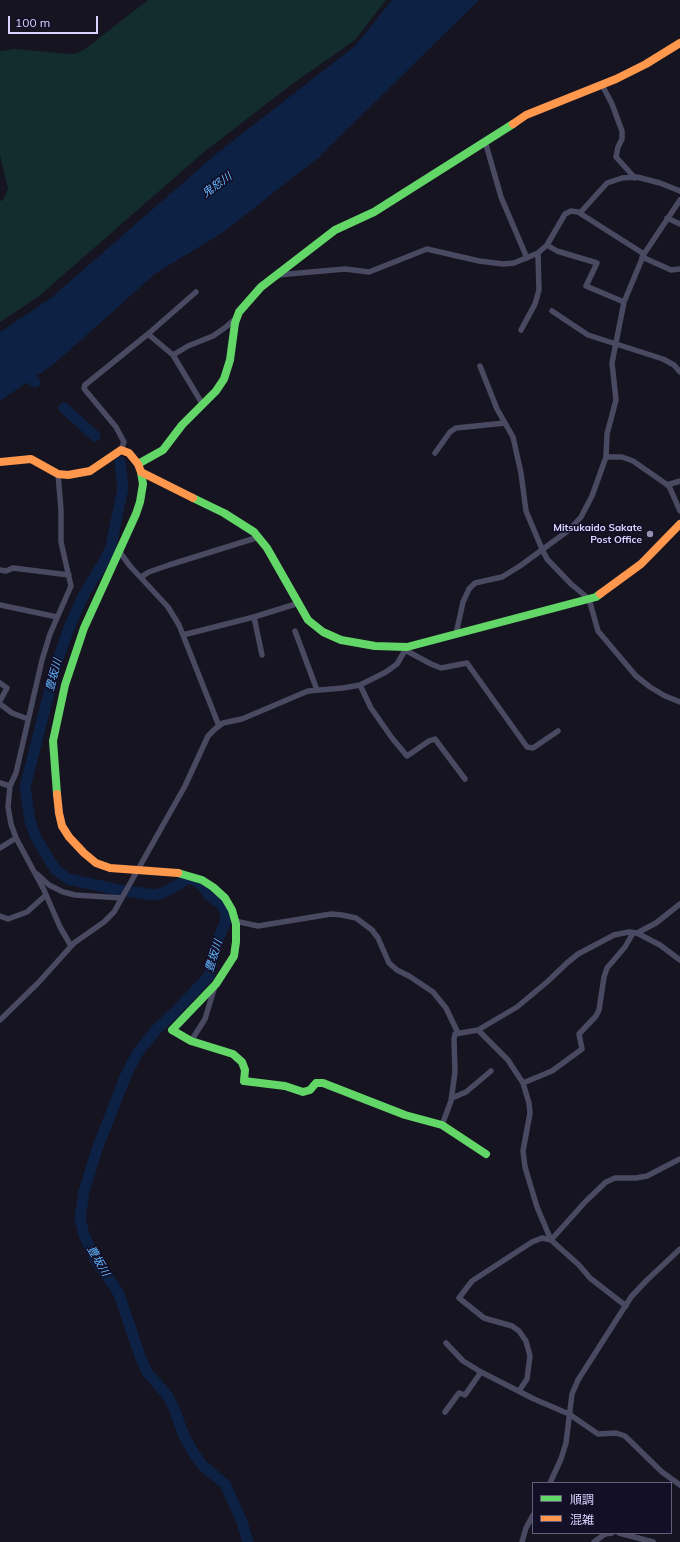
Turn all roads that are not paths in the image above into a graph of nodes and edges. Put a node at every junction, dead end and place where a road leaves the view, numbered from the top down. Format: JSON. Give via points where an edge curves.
{"nodes":[{"id":1,"x":680,"y":43,"type":"edge"},
{"id":2,"x":602,"y":85,"type":"junction"},
{"id":3,"x":485,"y":141,"type":"junction"},
{"id":4,"x":634,"y":178,"type":"junction"},
{"id":5,"x":680,"y":191,"type":"edge"},
{"id":6,"x":680,"y":200,"type":"edge"},
{"id":7,"x":580,"y":213,"type":"junction"},
{"id":8,"x":667,"y":218,"type":"junction"},
{"id":9,"x":680,"y":224,"type":"edge"},
{"id":10,"x":547,"y":245,"type":"junction"},
{"id":11,"x":538,"y":253,"type":"junction"},
{"id":12,"x":643,"y":255,"type":"junction"},
{"id":13,"x":527,"y":258,"type":"junction"},
{"id":14,"x":680,"y":269,"type":"edge"},
{"id":15,"x":275,"y":275,"type":"junction"},
{"id":16,"x":196,"y":292,"type":"dead end"},
{"id":17,"x":624,"y":302,"type":"junction"},
{"id":18,"x":552,"y":311,"type":"dead end"},
{"id":19,"x":237,"y":316,"type":"junction"},
{"id":20,"x":521,"y":330,"type":"dead end"},
{"id":21,"x":148,"y":334,"type":"junction"},
{"id":22,"x":615,"y":344,"type":"junction"},
{"id":23,"x":173,"y":355,"type":"junction"},
{"id":24,"x":480,"y":366,"type":"dead end"},
{"id":25,"x":680,"y":372,"type":"edge"},
{"id":26,"x":204,"y":405,"type":"junction"},
{"id":27,"x":505,"y":424,"type":"junction"},
{"id":28,"x":119,"y":452,"type":"junction"},
{"id":29,"x":435,"y":453,"type":"dead end"},
{"id":30,"x":606,"y":457,"type":"junction"},
{"id":31,"x":0,"y":462,"type":"edge"},
{"id":32,"x":140,"y":468,"type":"junction"},
{"id":33,"x":58,"y":474,"type":"junction"},
{"id":34,"x":680,"y":481,"type":"edge"},
{"id":35,"x":667,"y":485,"type":"junction"},
{"id":36,"x":680,"y":511,"type":"edge"},
{"id":37,"x":680,"y":524,"type":"edge"},
{"id":38,"x":259,"y":538,"type":"junction"},
{"id":39,"x":542,"y":549,"type":"junction"},
{"id":40,"x":119,"y":551,"type":"junction"},
{"id":41,"x":0,"y":570,"type":"edge"},
{"id":42,"x":69,"y":575,"type":"junction"},
{"id":43,"x":141,"y":577,"type":"junction"},
{"id":44,"x":589,"y":599,"type":"junction"},
{"id":45,"x":299,"y":603,"type":"junction"},
{"id":46,"x":0,"y":605,"type":"edge"},
{"id":47,"x":57,"y":617,"type":"junction"},
{"id":48,"x":254,"y":617,"type":"junction"},
{"id":49,"x":295,"y":631,"type":"dead end"},
{"id":50,"x":456,"y":634,"type":"junction"},
{"id":51,"x":183,"y":635,"type":"junction"},
{"id":52,"x":406,"y":649,"type":"junction"},
{"id":53,"x":262,"y":655,"type":"dead end"},
{"id":54,"x":0,"y":683,"type":"edge"},
{"id":55,"x":360,"y":685,"type":"junction"},
{"id":56,"x":317,"y":690,"type":"junction"},
{"id":57,"x":0,"y":700,"type":"edge"},
{"id":58,"x":680,"y":702,"type":"edge"},
{"id":59,"x":0,"y":704,"type":"edge"},
{"id":60,"x":28,"y":719,"type":"junction"},
{"id":61,"x":218,"y":726,"type":"junction"},
{"id":62,"x":558,"y":731,"type":"dead end"},
{"id":63,"x":465,"y":779,"type":"dead end"},
{"id":64,"x":0,"y":783,"type":"edge"},
{"id":65,"x":10,"y":786,"type":"junction"},
{"id":66,"x":16,"y":838,"type":"junction"},
{"id":67,"x":0,"y":848,"type":"edge"},
{"id":68,"x":34,"y":871,"type":"junction"},
{"id":69,"x":137,"y":872,"type":"junction"},
{"id":70,"x":46,"y":895,"type":"junction"},
{"id":71,"x":123,"y":897,"type":"junction"},
{"id":72,"x":680,"y":904,"type":"edge"},
{"id":73,"x":0,"y":916,"type":"edge"},
{"id":74,"x":235,"y":921,"type":"junction"},
{"id":75,"x":635,"y":933,"type":"junction"},
{"id":76,"x":71,"y":946,"type":"junction"},
{"id":77,"x":680,"y":960,"type":"edge"},
{"id":78,"x":216,"y":984,"type":"junction"},
{"id":79,"x":0,"y":1020,"type":"edge"},
{"id":80,"x":478,"y":1030,"type":"junction"},
{"id":81,"x":458,"y":1033,"type":"junction"},
{"id":82,"x":191,"y":1040,"type":"junction"},
{"id":83,"x":491,"y":1071,"type":"dead end"},
{"id":84,"x":523,"y":1083,"type":"junction"},
{"id":85,"x":452,"y":1098,"type":"junction"},
{"id":86,"x":442,"y":1126,"type":"junction"},
{"id":87,"x":486,"y":1154,"type":"dead end"},
{"id":88,"x":680,"y":1159,"type":"edge"},
{"id":89,"x":550,"y":1240,"type":"junction"},
{"id":90,"x":680,"y":1249,"type":"edge"},
{"id":91,"x":626,"y":1306,"type":"junction"},
{"id":92,"x":446,"y":1343,"type":"dead end"},
{"id":93,"x":481,"y":1372,"type":"junction"},
{"id":94,"x":519,"y":1391,"type":"junction"},
{"id":95,"x":445,"y":1412,"type":"dead end"},
{"id":96,"x":569,"y":1414,"type":"junction"},
{"id":97,"x":550,"y":1482,"type":"edge"},
{"id":98,"x":680,"y":1485,"type":"edge"},
{"id":99,"x":532,"y":1517,"type":"edge"},
{"id":100,"x":605,"y":1534,"type":"edge"},
{"id":101,"x":623,"y":1534,"type":"edge"},
{"id":102,"x":522,"y":1542,"type":"edge"},
{"id":103,"x":594,"y":1542,"type":"edge"},
{"id":104,"x":653,"y":1542,"type":"edge"}],
"edges":[{"from":1,"to":2,"type":"street","via":[[646,64]]},
{"from":2,"to":3,"type":"street","via":[[526,115]]},
{"from":2,"to":4,"type":"street","via":[[622,131],[616,157]]},
{"from":3,"to":13,"type":"street","via":[[502,197]]},
{"from":3,"to":15,"type":"street","via":[[374,212],[335,230]]},
{"from":4,"to":5,"type":"street","via":[[660,183]]},
{"from":4,"to":7,"type":"street","via":[[622,178],[607,183]]},
{"from":6,"to":8,"type":"street"},
{"from":7,"to":10,"type":"street","via":[[571,211],[565,214]]},
{"from":7,"to":12,"type":"street"},
{"from":8,"to":9,"type":"street"},
{"from":8,"to":12,"type":"street"},
{"from":10,"to":11,"type":"street"},
{"from":10,"to":17,"type":"street","via":[[557,251],[597,263],[586,286]]},
{"from":11,"to":13,"type":"street"},
{"from":11,"to":20,"type":"street","via":[[539,290],[535,304]]},
{"from":12,"to":14,"type":"street","via":[[671,270]]},
{"from":12,"to":17,"type":"street"},
{"from":13,"to":15,"type":"street","via":[[503,264],[426,249],[369,272],[345,268]]},
{"from":15,"to":19,"type":"street","via":[[261,287]]},
{"from":16,"to":21,"type":"street"},
{"from":17,"to":22,"type":"street"},
{"from":18,"to":22,"type":"street","via":[[588,335]]},
{"from":19,"to":23,"type":"street","via":[[213,336]]},
{"from":19,"to":26,"type":"street","via":[[230,360],[224,379]]},
{"from":21,"to":23,"type":"street"},
{"from":21,"to":28,"type":"street","via":[[84,388],[116,427],[124,442]]},
{"from":22,"to":25,"type":"street","via":[[663,359]]},
{"from":22,"to":30,"type":"street","via":[[612,362],[616,400],[607,434]]},
{"from":23,"to":26,"type":"street"},
{"from":24,"to":27,"type":"street"},
{"from":26,"to":32,"type":"street","via":[[182,425],[163,450]]},
{"from":27,"to":29,"type":"street","via":[[456,428],[450,432]]},
{"from":27,"to":39,"type":"street","via":[[516,450],[526,511]]},
{"from":28,"to":32,"type":"street","via":[[129,453]]},
{"from":28,"to":33,"type":"street","via":[[90,471],[78,475]]},
{"from":30,"to":35,"type":"street","via":[[622,457],[633,461]]},
{"from":30,"to":39,"type":"street","via":[[592,496],[581,517],[569,530]]},
{"from":31,"to":33,"type":"street","via":[[31,459]]},
{"from":32,"to":38,"type":"street","via":[[241,523]]},
{"from":32,"to":40,"type":"street","via":[[143,484],[140,502]]},
{"from":33,"to":42,"type":"street","via":[[61,542]]},
{"from":34,"to":35,"type":"street"},
{"from":35,"to":36,"type":"street"},
{"from":37,"to":44,"type":"street","via":[[641,564],[607,590]]},
{"from":38,"to":43,"type":"street","via":[[149,572]]},
{"from":38,"to":45,"type":"street"},
{"from":39,"to":44,"type":"street","via":[[560,574]]},
{"from":39,"to":50,"type":"street","via":[[502,577],[476,583],[469,589],[463,602]]},
{"from":40,"to":43,"type":"street"},
{"from":40,"to":69,"type":"street","via":[[74,655],[53,741],[59,813],[62,826],[69,837],[96,863]]},
{"from":41,"to":42,"type":"street","via":[[13,568]]},
{"from":42,"to":47,"type":"street","via":[[71,586]]},
{"from":43,"to":51,"type":"street","via":[[168,606]]},
{"from":44,"to":50,"type":"street"},
{"from":44,"to":58,"type":"street","via":[[598,632],[636,676],[650,687]]},
{"from":45,"to":48,"type":"street"},
{"from":45,"to":52,"type":"street","via":[[308,620],[323,632],[341,640]]},
{"from":46,"to":47,"type":"street"},
{"from":47,"to":60,"type":"street","via":[[42,660]]},
{"from":48,"to":51,"type":"street"},
{"from":48,"to":53,"type":"street"},
{"from":49,"to":56,"type":"street"},
{"from":50,"to":52,"type":"street"},
{"from":51,"to":61,"type":"street"},
{"from":52,"to":55,"type":"street","via":[[397,664]]},
{"from":52,"to":62,"type":"street","via":[[441,668],[467,663],[527,747],[533,748]]},
{"from":54,"to":57,"type":"street","via":[[6,688]]},
{"from":55,"to":56,"type":"street"},
{"from":55,"to":63,"type":"street","via":[[371,708],[407,756],[435,739]]},
{"from":56,"to":61,"type":"street","via":[[291,697],[242,719]]},
{"from":59,"to":60,"type":"street","via":[[12,713]]},
{"from":60,"to":65,"type":"street","via":[[16,773]]},
{"from":61,"to":69,"type":"street","via":[[208,736],[185,786]]},
{"from":64,"to":65,"type":"street"},
{"from":65,"to":66,"type":"street","via":[[8,807]]},
{"from":66,"to":67,"type":"street"},
{"from":66,"to":68,"type":"street"},
{"from":68,"to":70,"type":"street"},
{"from":68,"to":71,"type":"street","via":[[63,892]]},
{"from":69,"to":71,"type":"street"},
{"from":69,"to":74,"type":"street","via":[[178,873],[202,880],[224,898],[232,910]]},
{"from":70,"to":73,"type":"street","via":[[27,912],[8,919]]},
{"from":70,"to":76,"type":"street"},
{"from":71,"to":76,"type":"street","via":[[104,922]]},
{"from":72,"to":75,"type":"street","via":[[656,923]]},
{"from":74,"to":78,"type":"street","via":[[234,956]]},
{"from":74,"to":81,"type":"street","via":[[258,926],[331,914],[356,918],[378,938],[389,963],[433,992],[446,1008]]},
{"from":75,"to":77,"type":"street","via":[[660,945]]},
{"from":75,"to":80,"type":"street","via":[[614,935],[578,954],[517,1007]]},
{"from":75,"to":84,"type":"street","via":[[607,968],[599,1010],[578,1034],[582,1049],[552,1071]]},
{"from":76,"to":79,"type":"street"},
{"from":78,"to":82,"type":"street","via":[[205,1019]]},
{"from":78,"to":82,"type":"street","via":[[172,1030]]},
{"from":80,"to":81,"type":"street"},
{"from":80,"to":84,"type":"street","via":[[508,1060]]},
{"from":81,"to":85,"type":"street","via":[[454,1039],[455,1072]]},
{"from":82,"to":86,"type":"street","via":[[233,1054],[242,1062],[245,1070],[244,1081],[285,1086],[303,1092],[310,1090],[316,1083],[323,1083],[405,1115]]},
{"from":83,"to":85,"type":"street","via":[[466,1092]]},
{"from":84,"to":89,"type":"street","via":[[530,1113],[523,1151],[525,1167]]},
{"from":85,"to":86,"type":"street"},
{"from":86,"to":87,"type":"street"},
{"from":88,"to":89,"type":"street","via":[[647,1176],[615,1178],[606,1182]]},
{"from":89,"to":91,"type":"street","via":[[590,1278]]},
{"from":89,"to":94,"type":"street","via":[[542,1238],[532,1242],[472,1281],[459,1298],[484,1318],[512,1326],[526,1341],[530,1356],[527,1379]]},
{"from":90,"to":91,"type":"street","via":[[646,1281]]},
{"from":91,"to":96,"type":"street","via":[[578,1380],[572,1394]]},
{"from":92,"to":93,"type":"street","via":[[463,1361]]},
{"from":93,"to":94,"type":"street"},
{"from":93,"to":95,"type":"street","via":[[465,1395],[459,1393]]},
{"from":94,"to":96,"type":"street"},
{"from":96,"to":97,"type":"street","via":[[566,1443]]},
{"from":96,"to":98,"type":"street","via":[[598,1434],[616,1433],[624,1436],[662,1472]]},
{"from":99,"to":102,"type":"street"},
{"from":100,"to":103,"type":"street"},
{"from":101,"to":104,"type":"street"}]}
